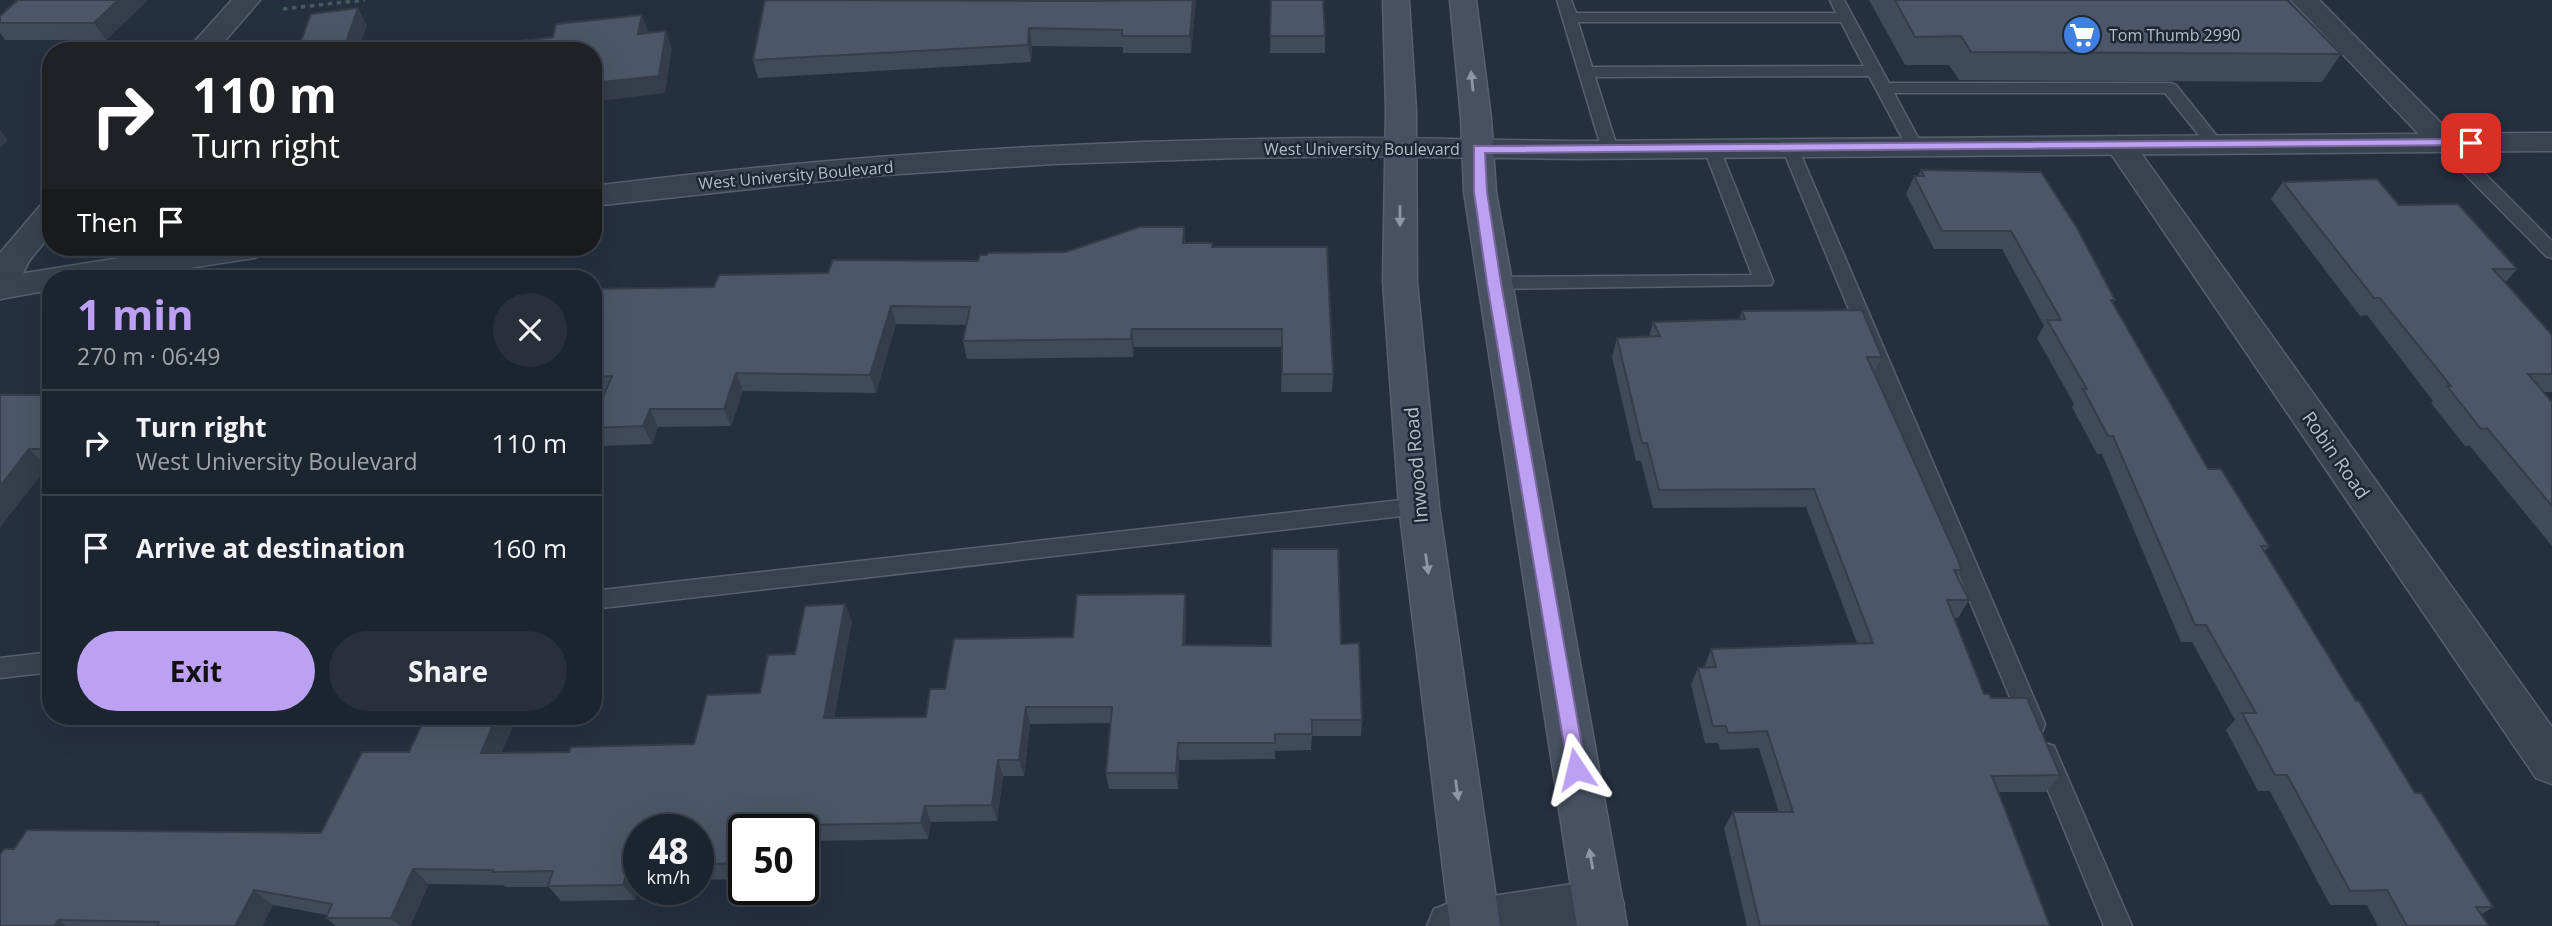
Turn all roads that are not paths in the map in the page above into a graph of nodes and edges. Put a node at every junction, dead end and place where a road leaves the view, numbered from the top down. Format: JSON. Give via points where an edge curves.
{"nodes":[{"id":1,"x":1396,"y":0,"type":"edge"},
{"id":2,"x":1463,"y":0,"type":"edge"},
{"id":3,"x":1564,"y":0,"type":"edge"},
{"id":4,"x":1837,"y":0,"type":"edge"},
{"id":5,"x":2304,"y":0,"type":"edge"},
{"id":6,"x":241,"y":7,"type":"edge"},
{"id":7,"x":1846,"y":17,"type":"junction"},
{"id":8,"x":1569,"y":18,"type":"junction"},
{"id":9,"x":208,"y":42,"type":"edge"},
{"id":10,"x":1875,"y":71,"type":"junction"},
{"id":11,"x":1586,"y":72,"type":"junction"},
{"id":12,"x":1883,"y":88,"type":"junction"},
{"id":13,"x":2552,"y":142,"type":"edge"},
{"id":14,"x":2444,"y":143,"type":"junction"},
{"id":15,"x":2120,"y":145,"type":"junction"},
{"id":16,"x":2216,"y":145,"type":"junction"},
{"id":17,"x":1915,"y":147,"type":"junction"},
{"id":18,"x":1400,"y":148,"type":"junction"},
{"id":19,"x":1790,"y":148,"type":"junction"},
{"id":20,"x":1478,"y":149,"type":"junction"},
{"id":21,"x":1713,"y":149,"type":"junction"},
{"id":22,"x":1610,"y":150,"type":"junction"},
{"id":23,"x":602,"y":195,"type":"edge"},
{"id":24,"x":42,"y":223,"type":"edge"},
{"id":25,"x":2552,"y":253,"type":"edge"},
{"id":26,"x":197,"y":256,"type":"edge"},
{"id":27,"x":109,"y":270,"type":"edge"},
{"id":28,"x":42,"y":281,"type":"edge"},
{"id":29,"x":1494,"y":283,"type":"junction"},
{"id":30,"x":0,"y":288,"type":"edge"},
{"id":31,"x":1419,"y":506,"type":"junction"},
{"id":32,"x":602,"y":599,"type":"edge"},
{"id":33,"x":42,"y":663,"type":"edge"},
{"id":34,"x":0,"y":668,"type":"edge"},
{"id":35,"x":2552,"y":764,"type":"edge"},
{"id":36,"x":1601,"y":915,"type":"edge"},
{"id":37,"x":1467,"y":924,"type":"edge"},
{"id":38,"x":2118,"y":926,"type":"edge"}],
"edges":[{"from":1,"to":18,"type":"main road","name":"Inwood Road"},
{"from":20,"to":2,"type":"main road","one_way":true},
{"from":3,"to":8,"type":"lane"},
{"from":4,"to":7,"type":"lane"},
{"from":5,"to":14,"type":"street"},
{"from":6,"to":9,"type":"street"},
{"from":7,"to":8,"type":"lane"},
{"from":7,"to":10,"type":"lane"},
{"from":8,"to":11,"type":"lane"},
{"from":10,"to":11,"type":"lane"},
{"from":10,"to":12,"type":"lane"},
{"from":11,"to":22,"type":"lane"},
{"from":12,"to":16,"type":"lane","via":[[2170,88]]},
{"from":12,"to":17,"type":"lane"},
{"from":13,"to":14,"type":"street","name":"West University Boulevard"},
{"from":14,"to":16,"type":"street","name":"West University Boulevard"},
{"from":14,"to":25,"type":"lane"},
{"from":15,"to":16,"type":"street","name":"West University Boulevard"},
{"from":15,"to":17,"type":"street","name":"West University Boulevard"},
{"from":15,"to":35,"type":"street","name":"Robin Road"},
{"from":17,"to":19,"type":"street","name":"West University Boulevard"},
{"from":18,"to":20,"type":"street","name":"West University Boulevard"},
{"from":18,"to":23,"type":"street","name":"West University Boulevard","via":[[1183,150],[975,159]]},
{"from":18,"to":31,"type":"main road","name":"Inwood Road","one_way":true,"via":[[1400,282]]},
{"from":19,"to":21,"type":"street","name":"West University Boulevard"},
{"from":19,"to":38,"type":"lane"},
{"from":20,"to":22,"type":"street","name":"West University Boulevard"},
{"from":20,"to":29,"type":"main road"},
{"from":21,"to":22,"type":"street","name":"West University Boulevard"},
{"from":21,"to":29,"type":"lane","via":[[1764,281]]},
{"from":24,"to":30,"type":"street","via":[[13,257]]},
{"from":26,"to":27,"type":"street"},
{"from":28,"to":30,"type":"street"},
{"from":36,"to":29,"type":"main road","one_way":true},
{"from":31,"to":32,"type":"lane"},
{"from":31,"to":37,"type":"main road","name":"Inwood Road","one_way":true},
{"from":33,"to":34,"type":"lane"},
{"from":36,"to":37,"type":"street"}]}
